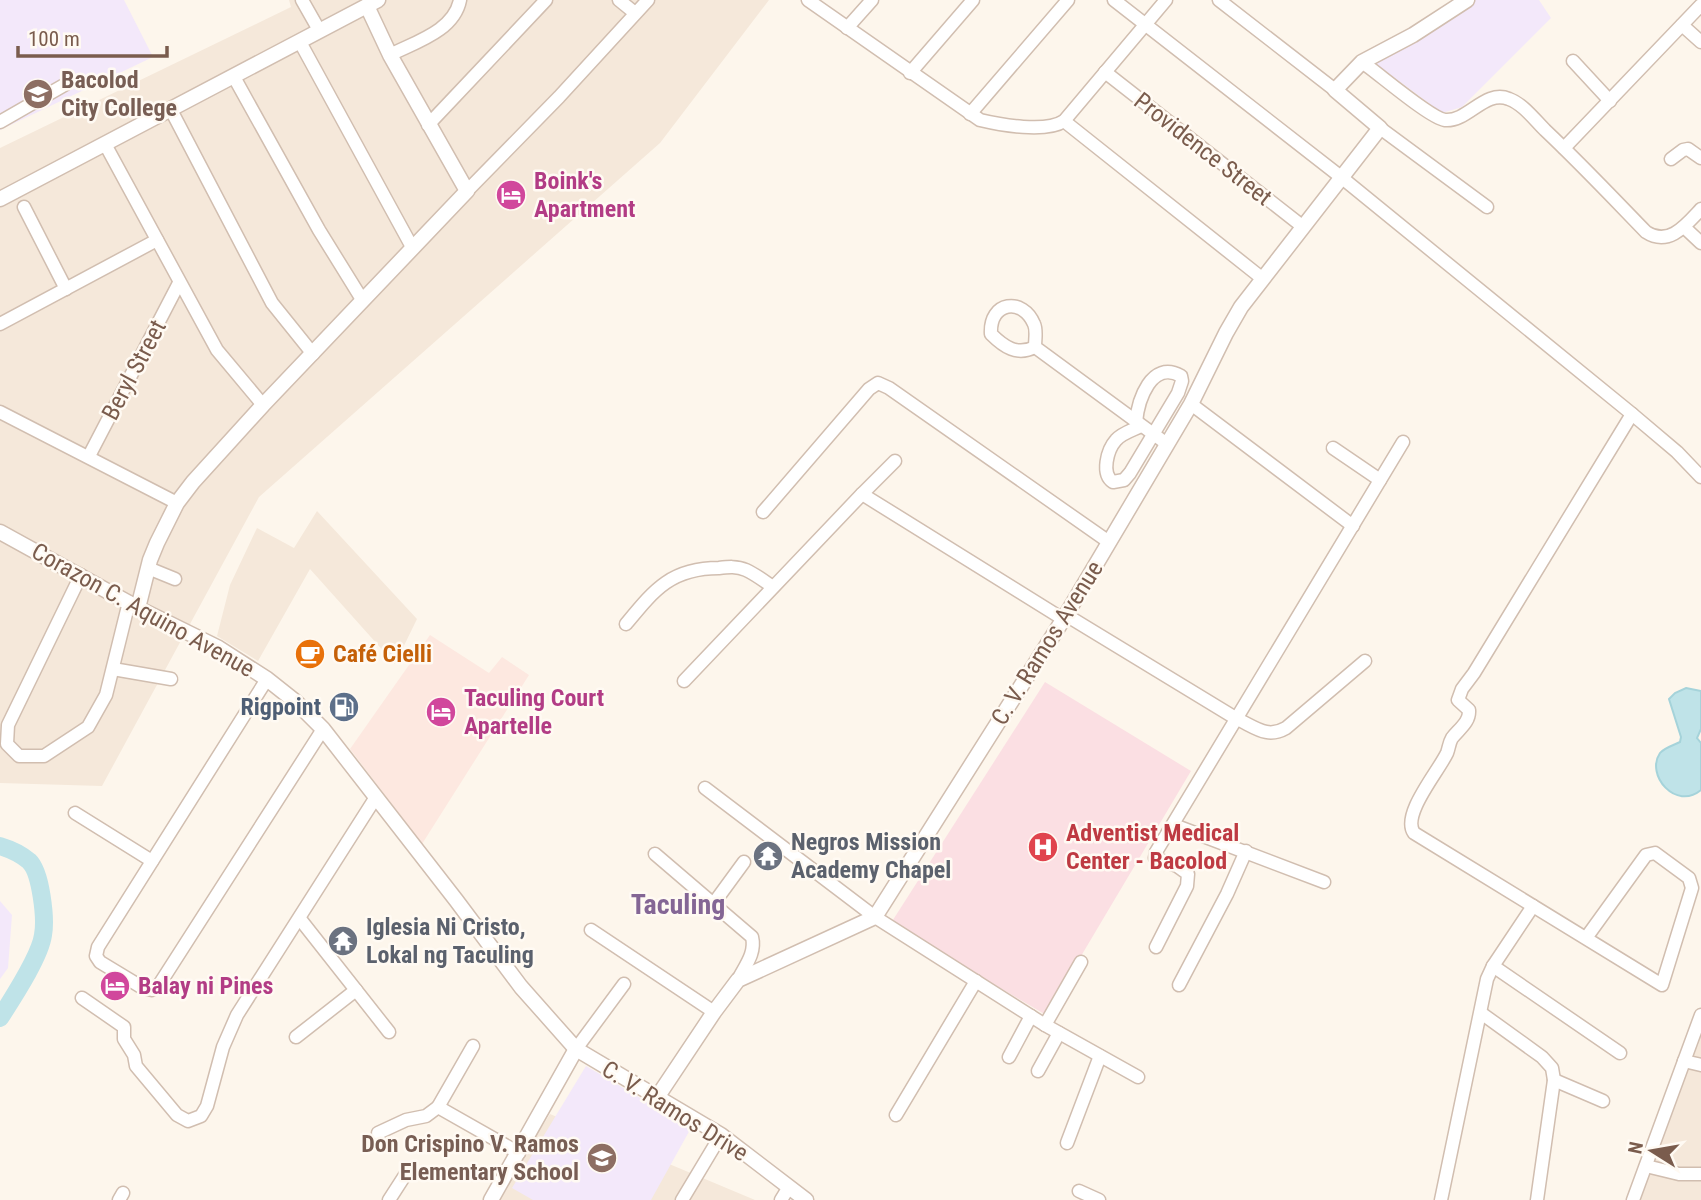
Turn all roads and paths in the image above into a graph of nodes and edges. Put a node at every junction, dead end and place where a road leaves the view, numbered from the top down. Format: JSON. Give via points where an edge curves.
{"nodes":[{"id":1,"x":302,"y":0,"type":"edge"},
{"id":2,"x":460,"y":0,"type":"edge"},
{"id":3,"x":547,"y":0,"type":"edge"},
{"id":4,"x":619,"y":0,"type":"edge"},
{"id":5,"x":648,"y":0,"type":"edge"},
{"id":6,"x":808,"y":0,"type":"edge"},
{"id":7,"x":872,"y":0,"type":"edge"},
{"id":8,"x":973,"y":0,"type":"edge"},
{"id":9,"x":1068,"y":0,"type":"edge"},
{"id":10,"x":1114,"y":0,"type":"edge"},
{"id":11,"x":1166,"y":0,"type":"edge"},
{"id":12,"x":1219,"y":0,"type":"edge"},
{"id":13,"x":1467,"y":0,"type":"edge"},
{"id":14,"x":373,"y":3,"type":"edge"},
{"id":15,"x":1701,"y":5,"type":"edge"},
{"id":16,"x":635,"y":13,"type":"junction"},
{"id":17,"x":1682,"y":25,"type":"junction"},
{"id":18,"x":1144,"y":26,"type":"junction"},
{"id":19,"x":847,"y":28,"type":"junction"},
{"id":20,"x":319,"y":30,"type":"junction"},
{"id":21,"x":300,"y":41,"type":"junction"},
{"id":22,"x":1701,"y":42,"type":"edge"},
{"id":23,"x":390,"y":55,"type":"junction"},
{"id":24,"x":1573,"y":61,"type":"dead end"},
{"id":25,"x":1362,"y":62,"type":"junction"},
{"id":26,"x":910,"y":72,"type":"junction"},
{"id":27,"x":1105,"y":72,"type":"junction"},
{"id":28,"x":234,"y":77,"type":"junction"},
{"id":29,"x":66,"y":84,"type":"dead end"},
{"id":30,"x":1335,"y":90,"type":"junction"},
{"id":31,"x":1610,"y":101,"type":"junction"},
{"id":32,"x":171,"y":110,"type":"junction"},
{"id":33,"x":970,"y":114,"type":"junction"},
{"id":34,"x":1064,"y":121,"type":"junction"},
{"id":35,"x":0,"y":122,"type":"edge"},
{"id":36,"x":428,"y":125,"type":"junction"},
{"id":37,"x":1380,"y":128,"type":"junction"},
{"id":38,"x":105,"y":144,"type":"junction"},
{"id":39,"x":1564,"y":148,"type":"junction"},
{"id":40,"x":1701,"y":158,"type":"edge"},
{"id":41,"x":1671,"y":159,"type":"dead end"},
{"id":42,"x":1341,"y":177,"type":"junction"},
{"id":43,"x":467,"y":191,"type":"junction"},
{"id":44,"x":0,"y":199,"type":"edge"},
{"id":45,"x":24,"y":207,"type":"dead end"},
{"id":46,"x":1487,"y":207,"type":"dead end"},
{"id":47,"x":1701,"y":209,"type":"edge"},
{"id":48,"x":1302,"y":226,"type":"junction"},
{"id":49,"x":1684,"y":227,"type":"junction"},
{"id":50,"x":157,"y":240,"type":"junction"},
{"id":51,"x":1701,"y":243,"type":"edge"},
{"id":52,"x":412,"y":247,"type":"junction"},
{"id":53,"x":1263,"y":279,"type":"junction"},
{"id":54,"x":179,"y":283,"type":"junction"},
{"id":55,"x":66,"y":289,"type":"junction"},
{"id":56,"x":363,"y":301,"type":"junction"},
{"id":57,"x":0,"y":324,"type":"edge"},
{"id":58,"x":1035,"y":347,"type":"dead end"},
{"id":59,"x":313,"y":354,"type":"junction"},
{"id":60,"x":1191,"y":404,"type":"junction"},
{"id":61,"x":263,"y":405,"type":"junction"},
{"id":62,"x":0,"y":412,"type":"edge"},
{"id":63,"x":1632,"y":414,"type":"junction"},
{"id":64,"x":1139,"y":424,"type":"junction"},
{"id":65,"x":1154,"y":434,"type":"junction"},
{"id":66,"x":1403,"y":442,"type":"dead end"},
{"id":67,"x":1167,"y":444,"type":"junction"},
{"id":68,"x":1333,"y":448,"type":"dead end"},
{"id":69,"x":89,"y":456,"type":"junction"},
{"id":70,"x":895,"y":461,"type":"dead end"},
{"id":71,"x":1701,"y":477,"type":"edge"},
{"id":72,"x":1380,"y":480,"type":"junction"},
{"id":73,"x":862,"y":494,"type":"junction"},
{"id":74,"x":177,"y":503,"type":"junction"},
{"id":75,"x":763,"y":512,"type":"dead end"},
{"id":76,"x":1353,"y":526,"type":"junction"},
{"id":77,"x":0,"y":532,"type":"edge"},
{"id":78,"x":1109,"y":542,"type":"junction"},
{"id":79,"x":148,"y":568,"type":"junction"},
{"id":80,"x":81,"y":575,"type":"junction"},
{"id":81,"x":175,"y":579,"type":"dead end"},
{"id":82,"x":773,"y":587,"type":"junction"},
{"id":83,"x":134,"y":605,"type":"junction"},
{"id":84,"x":1064,"y":617,"type":"junction"},
{"id":85,"x":626,"y":624,"type":"dead end"},
{"id":86,"x":1365,"y":661,"type":"dead end"},
{"id":87,"x":113,"y":669,"type":"junction"},
{"id":88,"x":267,"y":678,"type":"junction"},
{"id":89,"x":171,"y":679,"type":"dead end"},
{"id":90,"x":684,"y":681,"type":"dead end"},
{"id":91,"x":1237,"y":719,"type":"junction"},
{"id":92,"x":323,"y":729,"type":"junction"},
{"id":93,"x":705,"y":788,"type":"dead end"},
{"id":94,"x":376,"y":797,"type":"junction"},
{"id":95,"x":75,"y":813,"type":"dead end"},
{"id":96,"x":1174,"y":825,"type":"junction"},
{"id":97,"x":1246,"y":851,"type":"junction"},
{"id":98,"x":656,"y":854,"type":"dead end"},
{"id":99,"x":152,"y":861,"type":"junction"},
{"id":100,"x":744,"y":862,"type":"dead end"},
{"id":101,"x":1324,"y":882,"type":"dead end"},
{"id":102,"x":714,"y":903,"type":"junction"},
{"id":103,"x":1533,"y":906,"type":"junction"},
{"id":104,"x":875,"y":917,"type":"junction"},
{"id":105,"x":300,"y":919,"type":"junction"},
{"id":106,"x":591,"y":930,"type":"dead end"},
{"id":107,"x":1586,"y":938,"type":"junction"},
{"id":108,"x":1156,"y":947,"type":"dead end"},
{"id":109,"x":1081,"y":962,"type":"dead end"},
{"id":110,"x":1493,"y":966,"type":"junction"},
{"id":111,"x":738,"y":980,"type":"junction"},
{"id":112,"x":976,"y":981,"type":"junction"},
{"id":113,"x":624,"y":984,"type":"dead end"},
{"id":114,"x":1179,"y":985,"type":"dead end"},
{"id":115,"x":356,"y":990,"type":"junction"},
{"id":116,"x":82,"y":998,"type":"dead end"},
{"id":117,"x":714,"y":1012,"type":"junction"},
{"id":118,"x":1480,"y":1013,"type":"junction"},
{"id":119,"x":1701,"y":1015,"type":"edge"},
{"id":120,"x":1031,"y":1016,"type":"junction"},
{"id":121,"x":1045,"y":1025,"type":"junction"},
{"id":122,"x":389,"y":1032,"type":"dead end"},
{"id":123,"x":1059,"y":1033,"type":"junction"},
{"id":124,"x":296,"y":1037,"type":"dead end"},
{"id":125,"x":473,"y":1046,"type":"dead end"},
{"id":126,"x":576,"y":1049,"type":"junction"},
{"id":127,"x":1620,"y":1053,"type":"dead end"},
{"id":128,"x":1100,"y":1056,"type":"junction"},
{"id":129,"x":1009,"y":1057,"type":"dead end"},
{"id":130,"x":1684,"y":1061,"type":"junction"},
{"id":131,"x":1701,"y":1065,"type":"edge"},
{"id":132,"x":1038,"y":1070,"type":"dead end"},
{"id":133,"x":1138,"y":1077,"type":"dead end"},
{"id":134,"x":1554,"y":1080,"type":"junction"},
{"id":135,"x":658,"y":1096,"type":"junction"},
{"id":136,"x":1603,"y":1101,"type":"dead end"},
{"id":137,"x":438,"y":1107,"type":"junction"},
{"id":138,"x":896,"y":1115,"type":"dead end"},
{"id":139,"x":378,"y":1133,"type":"dead end"},
{"id":140,"x":721,"y":1135,"type":"junction"},
{"id":141,"x":1067,"y":1143,"type":"dead end"},
{"id":142,"x":519,"y":1153,"type":"junction"},
{"id":143,"x":1646,"y":1166,"type":"junction"},
{"id":144,"x":409,"y":1169,"type":"dead end"},
{"id":145,"x":1701,"y":1174,"type":"edge"},
{"id":146,"x":1079,"y":1191,"type":"dead end"},
{"id":147,"x":785,"y":1194,"type":"edge"},
{"id":148,"x":389,"y":1200,"type":"edge"},
{"id":149,"x":491,"y":1200,"type":"edge"},
{"id":150,"x":681,"y":1200,"type":"edge"},
{"id":151,"x":806,"y":1200,"type":"edge"},
{"id":152,"x":1099,"y":1200,"type":"edge"},
{"id":153,"x":1441,"y":1200,"type":"edge"},
{"id":154,"x":1536,"y":1200,"type":"edge"},
{"id":155,"x":1633,"y":1200,"type":"edge"}],
"edges":[{"from":1,"to":20,"type":"street"},
{"from":2,"to":23,"type":"street","via":[[447,24]]},
{"from":3,"to":36,"type":"street"},
{"from":4,"to":16,"type":"street"},
{"from":5,"to":16,"type":"street"},
{"from":6,"to":19,"type":"street"},
{"from":7,"to":19,"type":"street"},
{"from":8,"to":26,"type":"street"},
{"from":9,"to":33,"type":"street"},
{"from":10,"to":18,"type":"street"},
{"from":11,"to":18,"type":"street"},
{"from":12,"to":30,"type":"street"},
{"from":13,"to":25,"type":"street"},
{"from":14,"to":20,"type":"street"},
{"from":14,"to":23,"type":"street"},
{"from":15,"to":17,"type":"street"},
{"from":16,"to":43,"type":"street"},
{"from":17,"to":22,"type":"street"},
{"from":17,"to":31,"type":"street"},
{"from":18,"to":27,"type":"street"},
{"from":18,"to":42,"type":"street"},
{"from":19,"to":26,"type":"street"},
{"from":20,"to":21,"type":"street"},
{"from":21,"to":28,"type":"street"},
{"from":21,"to":52,"type":"street"},
{"from":23,"to":36,"type":"street"},
{"from":24,"to":31,"type":"street"},
{"from":25,"to":30,"type":"street"},
{"from":25,"to":39,"type":"street","via":[[1440,118],[1456,119],[1489,99],[1508,98]]},
{"from":26,"to":33,"type":"street"},
{"from":27,"to":34,"type":"street"},
{"from":27,"to":48,"type":"street","name":"Providence Street"},
{"from":28,"to":32,"type":"street"},
{"from":28,"to":56,"type":"street"},
{"from":29,"to":35,"type":"street"},
{"from":30,"to":37,"type":"street"},
{"from":31,"to":39,"type":"street"},
{"from":32,"to":38,"type":"street"},
{"from":32,"to":59,"type":"street","via":[[272,303]]},
{"from":33,"to":34,"type":"street","via":[[1018,126]]},
{"from":34,"to":53,"type":"street"},
{"from":36,"to":43,"type":"street"},
{"from":37,"to":42,"type":"street","name":"C. V. Ramos Avenue"},
{"from":37,"to":46,"type":"street"},
{"from":38,"to":44,"type":"street"},
{"from":38,"to":50,"type":"street"},
{"from":39,"to":49,"type":"street","via":[[1646,232],[1663,238]]},
{"from":40,"to":41,"type":"street","via":[[1688,149]]},
{"from":42,"to":48,"type":"street","name":"C. V. Ramos Avenue"},
{"from":42,"to":63,"type":"street"},
{"from":43,"to":52,"type":"street"},
{"from":45,"to":55,"type":"street"},
{"from":47,"to":49,"type":"street"},
{"from":48,"to":53,"type":"street","name":"C. V. Ramos Avenue"},
{"from":49,"to":51,"type":"street"},
{"from":50,"to":54,"type":"street"},
{"from":50,"to":55,"type":"street"},
{"from":52,"to":56,"type":"street"},
{"from":53,"to":60,"type":"street","name":"C. V. Ramos Avenue","via":[[1233,320]]},
{"from":54,"to":61,"type":"street","via":[[216,350]]},
{"from":54,"to":69,"type":"street","name":"Beryl Street"},
{"from":55,"to":57,"type":"street"},
{"from":56,"to":59,"type":"street"},
{"from":58,"to":64,"type":"street"},
{"from":59,"to":61,"type":"street"},
{"from":60,"to":67,"type":"street","name":"C. V. Ramos Avenue"},
{"from":60,"to":76,"type":"street"},
{"from":61,"to":74,"type":"street"},
{"from":62,"to":69,"type":"street"},
{"from":63,"to":71,"type":"street"},
{"from":63,"to":103,"type":"street","via":[[1462,689],[1458,700],[1469,710],[1469,719],[1450,741],[1411,818],[1414,833]]},
{"from":64,"to":65,"type":"street"},
{"from":64,"to":65,"type":"street","via":[[1113,444],[1108,479],[1124,480]]},
{"from":64,"to":65,"type":"street","via":[[1139,401],[1148,383],[1168,373],[1181,376],[1178,393]]},
{"from":65,"to":67,"type":"street"},
{"from":66,"to":72,"type":"street"},
{"from":67,"to":78,"type":"street","name":"C. V. Ramos Avenue"},
{"from":68,"to":72,"type":"street"},
{"from":69,"to":74,"type":"street"},
{"from":70,"to":73,"type":"street"},
{"from":72,"to":76,"type":"street"},
{"from":73,"to":82,"type":"street"},
{"from":73,"to":84,"type":"street"},
{"from":74,"to":79,"type":"street"},
{"from":75,"to":78,"type":"street","via":[[878,383]]},
{"from":76,"to":91,"type":"street"},
{"from":77,"to":80,"type":"street","name":"Corazon C. Aquino Avenue"},
{"from":78,"to":84,"type":"street","name":"C. V. Ramos Avenue"},
{"from":79,"to":81,"type":"street"},
{"from":79,"to":83,"type":"street"},
{"from":80,"to":83,"type":"street","name":"Corazon C. Aquino Avenue"},
{"from":80,"to":87,"type":"street","via":[[8,725],[5,737],[11,750],[19,756],[44,757],[88,727],[102,707]]},
{"from":82,"to":85,"type":"street","via":[[738,567],[688,571],[662,584]]},
{"from":82,"to":90,"type":"street"},
{"from":83,"to":87,"type":"street"},
{"from":83,"to":88,"type":"street","name":"Corazon C. Aquino Avenue"},
{"from":84,"to":91,"type":"street"},
{"from":84,"to":104,"type":"street","name":"C. V. Ramos Avenue"},
{"from":86,"to":91,"type":"street","via":[[1276,733]]},
{"from":87,"to":89,"type":"street"},
{"from":88,"to":92,"type":"street","name":"Corazon C. Aquino Avenue"},
{"from":88,"to":99,"type":"street"},
{"from":91,"to":96,"type":"street"},
{"from":92,"to":94,"type":"street","name":"Corazon C. Aquino Avenue"},
{"from":92,"to":99,"type":"street","via":[[152,990],[96,956]]},
{"from":93,"to":104,"type":"street"},
{"from":94,"to":105,"type":"street"},
{"from":94,"to":126,"type":"street","name":"Corazon C. Aquino Avenue","via":[[495,955]]},
{"from":95,"to":99,"type":"street"},
{"from":96,"to":97,"type":"street"},
{"from":96,"to":108,"type":"street","via":[[1156,858],[1188,874],[1187,886]]},
{"from":97,"to":101,"type":"street"},
{"from":97,"to":114,"type":"street"},
{"from":98,"to":102,"type":"street"},
{"from":100,"to":102,"type":"street"},
{"from":102,"to":111,"type":"street","via":[[752,936],[752,953]]},
{"from":103,"to":107,"type":"street"},
{"from":103,"to":110,"type":"street"},
{"from":104,"to":111,"type":"street"},
{"from":104,"to":112,"type":"street"},
{"from":105,"to":115,"type":"street"},
{"from":105,"to":116,"type":"street","via":[[237,1016],[205,1112],[194,1119],[182,1119],[140,1071],[124,1039],[124,1027]]},
{"from":106,"to":117,"type":"street"},
{"from":107,"to":107,"type":"street","via":[[1646,855],[1655,853],[1689,878],[1692,888],[1661,985]]},
{"from":109,"to":121,"type":"street"},
{"from":110,"to":118,"type":"street"},
{"from":110,"to":127,"type":"street"},
{"from":111,"to":117,"type":"street"},
{"from":112,"to":120,"type":"street"},
{"from":112,"to":138,"type":"street"},
{"from":113,"to":126,"type":"street"},
{"from":115,"to":122,"type":"street"},
{"from":115,"to":124,"type":"street"},
{"from":117,"to":135,"type":"street"},
{"from":118,"to":134,"type":"street","via":[[1542,1057],[1552,1068]]},
{"from":118,"to":153,"type":"street"},
{"from":119,"to":130,"type":"street"},
{"from":120,"to":121,"type":"street"},
{"from":120,"to":129,"type":"street"},
{"from":121,"to":123,"type":"street"},
{"from":123,"to":128,"type":"street"},
{"from":123,"to":132,"type":"street"},
{"from":125,"to":137,"type":"street"},
{"from":126,"to":135,"type":"street","name":"C. V. Ramos Drive"},
{"from":126,"to":142,"type":"street"},
{"from":128,"to":133,"type":"street"},
{"from":128,"to":141,"type":"street"},
{"from":130,"to":131,"type":"street"},
{"from":130,"to":143,"type":"street"},
{"from":134,"to":136,"type":"street"},
{"from":134,"to":154,"type":"street"},
{"from":135,"to":140,"type":"street","name":"C. V. Ramos Drive"},
{"from":137,"to":139,"type":"street"},
{"from":137,"to":142,"type":"street"},
{"from":140,"to":147,"type":"street","name":"C. V. Ramos Drive"},
{"from":140,"to":150,"type":"street"},
{"from":142,"to":149,"type":"street"},
{"from":143,"to":145,"type":"street"},
{"from":143,"to":155,"type":"street"},
{"from":144,"to":148,"type":"street"},
{"from":146,"to":152,"type":"street"},
{"from":147,"to":151,"type":"street","name":"C. V. Ramos Drive"}]}
